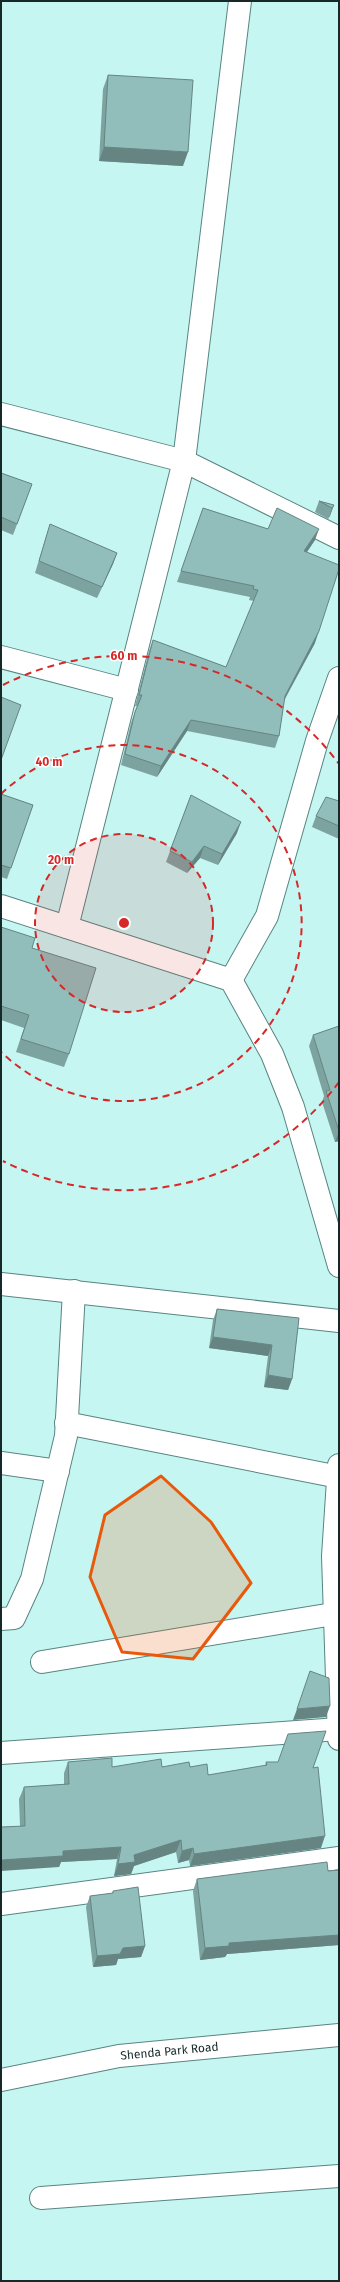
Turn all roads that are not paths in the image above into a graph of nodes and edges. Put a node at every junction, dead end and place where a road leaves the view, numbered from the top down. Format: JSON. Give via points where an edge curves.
{"nodes":[{"id":1,"x":240,"y":1,"type":"edge"},
{"id":2,"x":1,"y":414,"type":"edge"},
{"id":3,"x":184,"y":461,"type":"junction"},
{"id":4,"x":339,"y":538,"type":"edge"},
{"id":5,"x":1,"y":657,"type":"edge"},
{"id":6,"x":339,"y":678,"type":"edge"},
{"id":7,"x":127,"y":690,"type":"junction"},
{"id":8,"x":1,"y":906,"type":"edge"},
{"id":9,"x":67,"y":927,"type":"junction"},
{"id":10,"x":231,"y":980,"type":"junction"},
{"id":11,"x":339,"y":1266,"type":"edge"},
{"id":12,"x":1,"y":1284,"type":"edge"},
{"id":13,"x":74,"y":1291,"type":"junction"},
{"id":14,"x":339,"y":1321,"type":"edge"},
{"id":15,"x":66,"y":1423,"type":"junction"},
{"id":16,"x":1,"y":1463,"type":"edge"},
{"id":17,"x":58,"y":1471,"type":"junction"},
{"id":18,"x":339,"y":1473,"type":"edge"},
{"id":19,"x":337,"y":1613,"type":"edge"},
{"id":20,"x":1,"y":1619,"type":"edge"},
{"id":21,"x":42,"y":1662,"type":"dead end"},
{"id":22,"x":338,"y":1732,"type":"edge"},
{"id":23,"x":1,"y":1753,"type":"edge"},
{"id":24,"x":339,"y":1858,"type":"edge"},
{"id":25,"x":1,"y":1904,"type":"edge"},
{"id":26,"x":339,"y":2035,"type":"edge"},
{"id":27,"x":1,"y":2080,"type":"edge"},
{"id":28,"x":339,"y":2176,"type":"edge"},
{"id":29,"x":41,"y":2198,"type":"dead end"}],
"edges":[{"from":1,"to":3,"type":"street"},
{"from":2,"to":3,"type":"street"},
{"from":3,"to":4,"type":"street"},
{"from":3,"to":7,"type":"street"},
{"from":5,"to":7,"type":"street"},
{"from":6,"to":10,"type":"street","via":[[317,740],[266,916]]},
{"from":7,"to":9,"type":"street"},
{"from":8,"to":9,"type":"street"},
{"from":9,"to":10,"type":"street"},
{"from":10,"to":11,"type":"street","via":[[272,1054],[293,1107]]},
{"from":12,"to":13,"type":"street"},
{"from":13,"to":14,"type":"street"},
{"from":13,"to":15,"type":"street"},
{"from":15,"to":17,"type":"street","via":[[66,1436]]},
{"from":15,"to":18,"type":"street"},
{"from":16,"to":17,"type":"street"},
{"from":17,"to":20,"type":"street","via":[[32,1579],[14,1618]]},
{"from":18,"to":19,"type":"street","via":[[334,1556]]},
{"from":19,"to":21,"type":"street"},
{"from":19,"to":22,"type":"street"},
{"from":22,"to":23,"type":"street"},
{"from":24,"to":25,"type":"street"},
{"from":26,"to":27,"type":"street","name":"Shenda Park Road","via":[[119,2056]]},
{"from":28,"to":29,"type":"street"}]}
